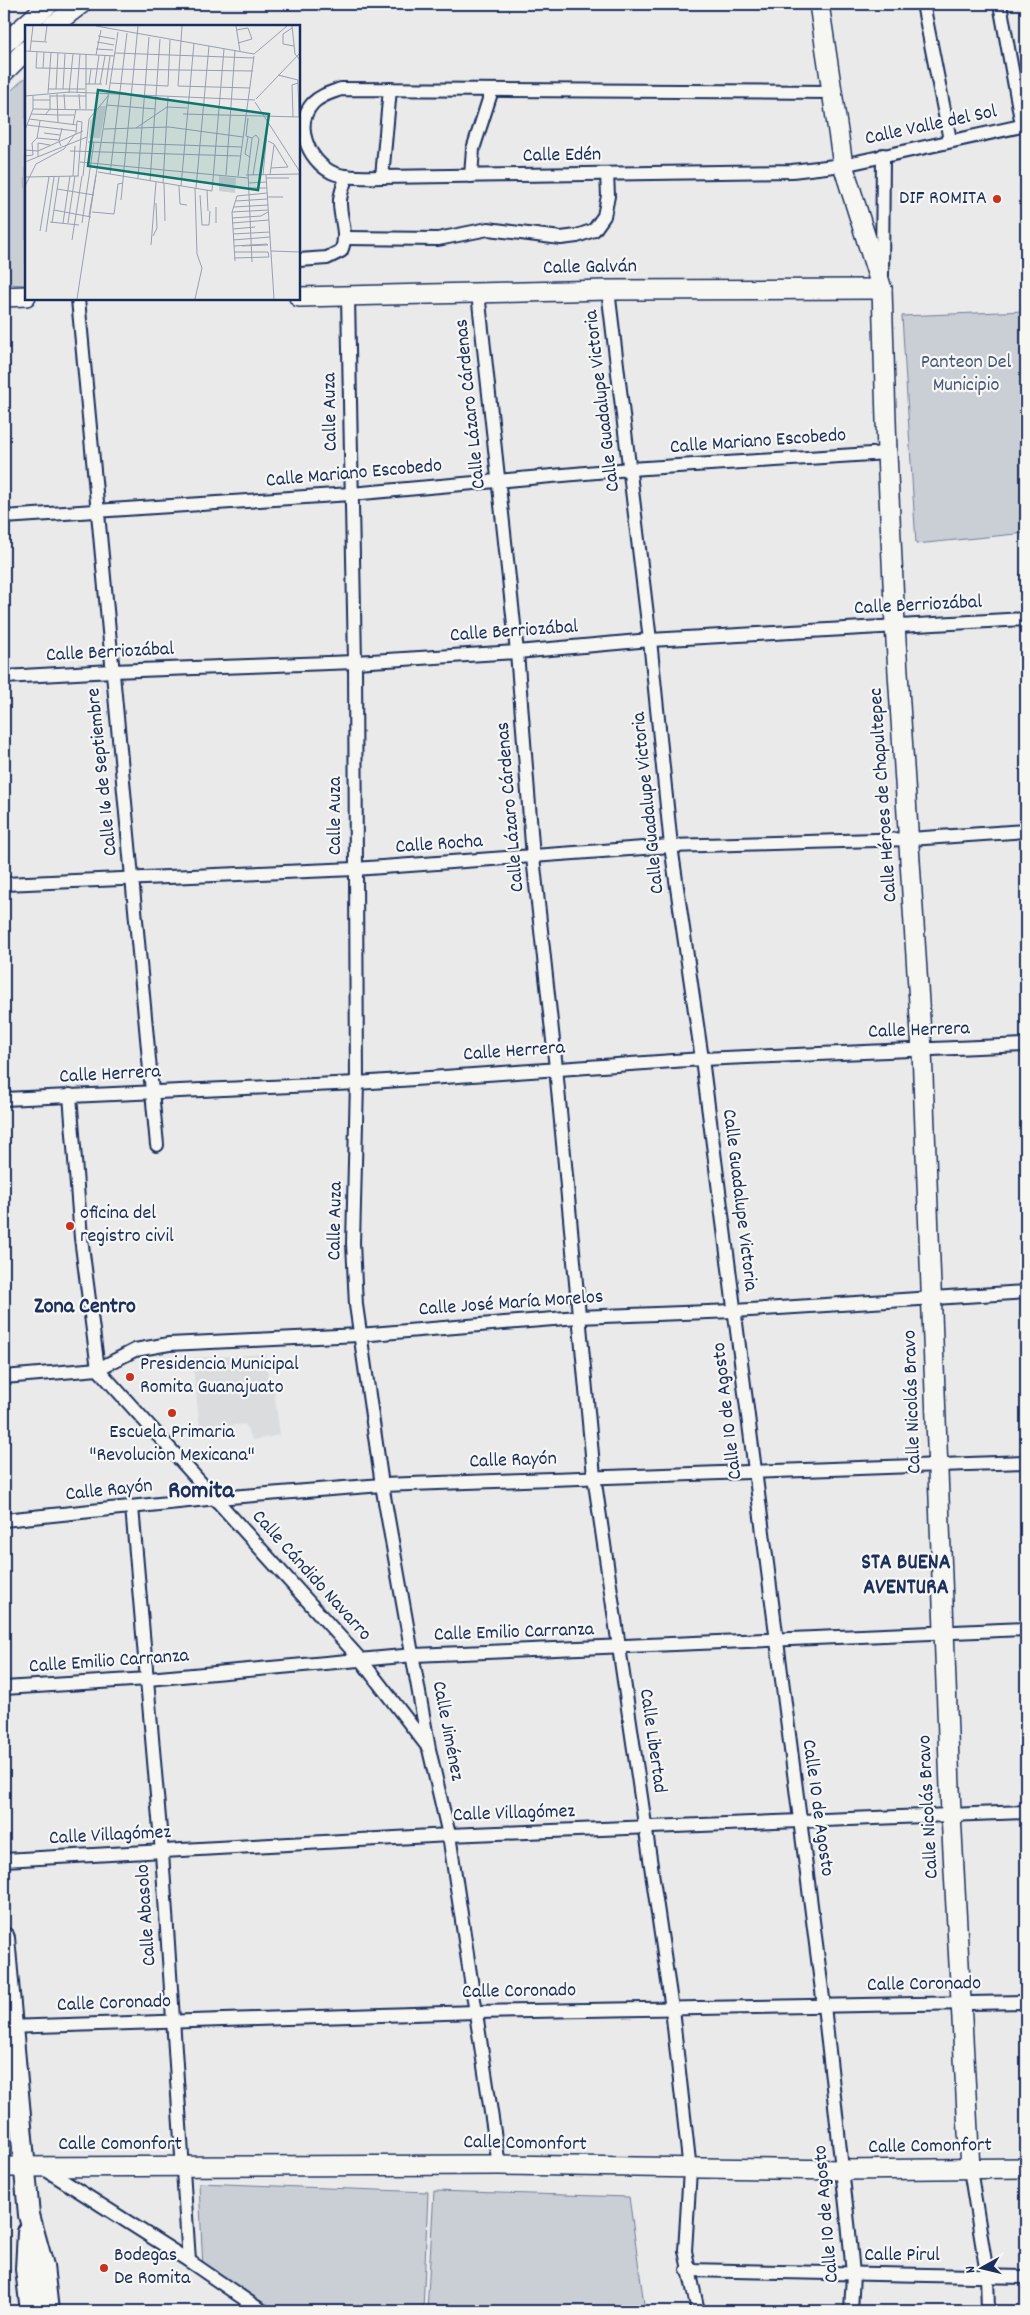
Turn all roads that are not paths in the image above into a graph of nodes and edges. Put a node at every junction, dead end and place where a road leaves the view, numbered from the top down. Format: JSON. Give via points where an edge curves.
{"nodes":[{"id":1,"x":81,"y":4,"type":"edge"},
{"id":2,"x":819,"y":4,"type":"edge"},
{"id":3,"x":923,"y":4,"type":"edge"},
{"id":4,"x":1000,"y":4,"type":"edge"},
{"id":5,"x":41,"y":12,"type":"edge"},
{"id":6,"x":26,"y":25,"type":"edge"},
{"id":7,"x":53,"y":25,"type":"edge"},
{"id":8,"x":25,"y":26,"type":"edge"},
{"id":9,"x":4,"y":44,"type":"edge"},
{"id":10,"x":25,"y":51,"type":"edge"},
{"id":11,"x":4,"y":72,"type":"edge"},
{"id":12,"x":390,"y":88,"type":"junction"},
{"id":13,"x":492,"y":90,"type":"junction"},
{"id":14,"x":832,"y":92,"type":"junction"},
{"id":15,"x":1024,"y":125,"type":"edge"},
{"id":16,"x":950,"y":140,"type":"junction"},
{"id":17,"x":883,"y":155,"type":"junction"},
{"id":18,"x":843,"y":164,"type":"junction"},
{"id":19,"x":607,"y":174,"type":"junction"},
{"id":20,"x":347,"y":176,"type":"junction"},
{"id":21,"x":471,"y":176,"type":"junction"},
{"id":22,"x":382,"y":177,"type":"junction"},
{"id":23,"x":345,"y":238,"type":"junction"},
{"id":24,"x":300,"y":260,"type":"edge"},
{"id":25,"x":882,"y":288,"type":"junction"},
{"id":26,"x":608,"y":290,"type":"junction"},
{"id":27,"x":478,"y":293,"type":"junction"},
{"id":28,"x":4,"y":296,"type":"edge"},
{"id":29,"x":25,"y":296,"type":"edge"},
{"id":30,"x":300,"y":297,"type":"edge"},
{"id":31,"x":348,"y":297,"type":"junction"},
{"id":32,"x":78,"y":300,"type":"edge"},
{"id":33,"x":887,"y":453,"type":"junction"},
{"id":34,"x":630,"y":469,"type":"junction"},
{"id":35,"x":497,"y":481,"type":"junction"},
{"id":36,"x":351,"y":494,"type":"junction"},
{"id":37,"x":97,"y":512,"type":"junction"},
{"id":38,"x":4,"y":517,"type":"edge"},
{"id":39,"x":1026,"y":619,"type":"edge"},
{"id":40,"x":896,"y":626,"type":"junction"},
{"id":41,"x":650,"y":640,"type":"junction"},
{"id":42,"x":517,"y":652,"type":"junction"},
{"id":43,"x":355,"y":662,"type":"junction"},
{"id":44,"x":112,"y":671,"type":"junction"},
{"id":45,"x":4,"y":677,"type":"edge"},
{"id":46,"x":1026,"y":832,"type":"edge"},
{"id":47,"x":910,"y":839,"type":"junction"},
{"id":48,"x":671,"y":846,"type":"junction"},
{"id":49,"x":533,"y":857,"type":"junction"},
{"id":50,"x":355,"y":869,"type":"junction"},
{"id":51,"x":133,"y":879,"type":"junction"},
{"id":52,"x":4,"y":884,"type":"edge"},
{"id":53,"x":1026,"y":1045,"type":"edge"},
{"id":54,"x":922,"y":1050,"type":"junction"},
{"id":55,"x":702,"y":1059,"type":"junction"},
{"id":56,"x":556,"y":1068,"type":"junction"},
{"id":57,"x":357,"y":1083,"type":"junction"},
{"id":58,"x":151,"y":1092,"type":"junction"},
{"id":59,"x":70,"y":1095,"type":"junction"},
{"id":60,"x":4,"y":1099,"type":"edge"},
{"id":61,"x":157,"y":1145,"type":"dead end"},
{"id":62,"x":1026,"y":1292,"type":"edge"},
{"id":63,"x":932,"y":1299,"type":"junction"},
{"id":64,"x":734,"y":1311,"type":"junction"},
{"id":65,"x":578,"y":1317,"type":"junction"},
{"id":66,"x":359,"y":1335,"type":"junction"},
{"id":67,"x":98,"y":1369,"type":"junction"},
{"id":68,"x":4,"y":1377,"type":"edge"},
{"id":69,"x":1026,"y":1462,"type":"edge"},
{"id":70,"x":938,"y":1464,"type":"junction"},
{"id":71,"x":754,"y":1471,"type":"junction"},
{"id":72,"x":594,"y":1476,"type":"junction"},
{"id":73,"x":382,"y":1485,"type":"junction"},
{"id":74,"x":217,"y":1498,"type":"junction"},
{"id":75,"x":132,"y":1507,"type":"junction"},
{"id":76,"x":4,"y":1520,"type":"edge"},
{"id":77,"x":1026,"y":1629,"type":"edge"},
{"id":78,"x":944,"y":1634,"type":"junction"},
{"id":79,"x":775,"y":1641,"type":"junction"},
{"id":80,"x":619,"y":1648,"type":"junction"},
{"id":81,"x":414,"y":1655,"type":"junction"},
{"id":82,"x":361,"y":1660,"type":"junction"},
{"id":83,"x":148,"y":1679,"type":"junction"},
{"id":84,"x":4,"y":1688,"type":"edge"},
{"id":85,"x":429,"y":1748,"type":"junction"},
{"id":86,"x":1026,"y":1812,"type":"edge"},
{"id":87,"x":951,"y":1814,"type":"junction"},
{"id":88,"x":800,"y":1821,"type":"junction"},
{"id":89,"x":646,"y":1827,"type":"junction"},
{"id":90,"x":449,"y":1835,"type":"junction"},
{"id":91,"x":162,"y":1852,"type":"junction"},
{"id":92,"x":4,"y":1860,"type":"edge"},
{"id":93,"x":4,"y":1938,"type":"edge"},
{"id":94,"x":1026,"y":2002,"type":"edge"},
{"id":95,"x":960,"y":2003,"type":"junction"},
{"id":96,"x":824,"y":2006,"type":"junction"},
{"id":97,"x":672,"y":2009,"type":"junction"},
{"id":98,"x":476,"y":2012,"type":"junction"},
{"id":99,"x":173,"y":2021,"type":"junction"},
{"id":100,"x":8,"y":2027,"type":"edge"},
{"id":101,"x":499,"y":2165,"type":"junction"},
{"id":102,"x":4,"y":2167,"type":"edge"},
{"id":103,"x":34,"y":2167,"type":"junction"},
{"id":104,"x":184,"y":2168,"type":"junction"},
{"id":105,"x":1026,"y":2168,"type":"edge"},
{"id":106,"x":970,"y":2169,"type":"junction"},
{"id":107,"x":690,"y":2170,"type":"junction"},
{"id":108,"x":843,"y":2170,"type":"junction"},
{"id":109,"x":30,"y":2215,"type":"junction"},
{"id":110,"x":189,"y":2261,"type":"junction"},
{"id":111,"x":687,"y":2270,"type":"junction"},
{"id":112,"x":852,"y":2274,"type":"junction"},
{"id":113,"x":987,"y":2274,"type":"junction"},
{"id":114,"x":1026,"y":2277,"type":"edge"},
{"id":115,"x":260,"y":2310,"type":"edge"},
{"id":116,"x":30,"y":2311,"type":"edge"},
{"id":117,"x":48,"y":2311,"type":"edge"},
{"id":118,"x":698,"y":2311,"type":"edge"},
{"id":119,"x":851,"y":2311,"type":"edge"},
{"id":120,"x":988,"y":2311,"type":"edge"}],
"edges":[{"from":1,"to":7,"type":"street"},
{"from":2,"to":14,"type":"street","name":"Calle Héroes de Chapultepec"},
{"from":3,"to":16,"type":"street"},
{"from":4,"to":15,"type":"street"},
{"from":5,"to":6,"type":"street"},
{"from":8,"to":9,"type":"street"},
{"from":10,"to":11,"type":"street"},
{"from":12,"to":13,"type":"street"},
{"from":12,"to":20,"type":"street","name":"Calle Edén","via":[[341,89],[324,94],[312,104],[305,117],[304,133],[309,149],[332,172]]},
{"from":12,"to":22,"type":"street"},
{"from":13,"to":14,"type":"street"},
{"from":13,"to":21,"type":"street","via":[[473,149]]},
{"from":14,"to":18,"type":"street","name":"Calle Héroes de Chapultepec"},
{"from":15,"to":16,"type":"street","name":"Calle Valle del Sol"},
{"from":16,"to":17,"type":"street","name":"Calle Valle del Sol"},
{"from":17,"to":18,"type":"street","name":"Calle Valle del Sol"},
{"from":17,"to":25,"type":"street"},
{"from":18,"to":19,"type":"street","name":"Calle Edén","via":[[792,171]]},
{"from":18,"to":25,"type":"street","name":"Calle Héroes de Chapultepec"},
{"from":19,"to":21,"type":"street","name":"Calle Edén"},
{"from":19,"to":23,"type":"street","via":[[608,196],[604,216],[594,230],[577,236],[561,238],[488,229],[438,239]]},
{"from":20,"to":22,"type":"street","name":"Calle Edén"},
{"from":20,"to":23,"type":"street","via":[[340,200]]},
{"from":21,"to":22,"type":"street","name":"Calle Edén"},
{"from":23,"to":24,"type":"street","via":[[341,251],[334,256]]},
{"from":25,"to":26,"type":"street","name":"Calle Galván"},
{"from":25,"to":33,"type":"street","name":"Calle Héroes de Chapultepec"},
{"from":26,"to":27,"type":"street","name":"Calle Galván"},
{"from":26,"to":34,"type":"street","name":"Calle Guadalupe Victoria"},
{"from":27,"to":31,"type":"street","name":"Calle Galván"},
{"from":27,"to":35,"type":"street","name":"Calle Lázaro Cárdenas"},
{"from":28,"to":29,"type":"street"},
{"from":30,"to":31,"type":"street","name":"Calle Galván"},
{"from":31,"to":36,"type":"street","name":"Calle Auza"},
{"from":32,"to":37,"type":"street","name":"Calle 16 de Septiembre"},
{"from":33,"to":34,"type":"street","name":"Calle Mariano Escobedo"},
{"from":33,"to":40,"type":"street","name":"Calle Héroes de Chapultepec"},
{"from":34,"to":35,"type":"street","name":"Calle Mariano Escobedo"},
{"from":34,"to":41,"type":"street","name":"Calle Guadalupe Victoria"},
{"from":35,"to":36,"type":"street","name":"Calle Mariano Escobedo"},
{"from":35,"to":42,"type":"street","name":"Calle Lázaro Cárdenas"},
{"from":36,"to":37,"type":"street","name":"Calle Mariano Escobedo"},
{"from":36,"to":43,"type":"street","name":"Calle Auza"},
{"from":37,"to":38,"type":"street","name":"Calle Mariano Escobedo"},
{"from":37,"to":44,"type":"street","name":"Calle 16 de Septiembre"},
{"from":39,"to":40,"type":"street","name":"Calle Berriozábal"},
{"from":40,"to":41,"type":"street","name":"Calle Berriozábal"},
{"from":40,"to":47,"type":"street","name":"Calle Héroes de Chapultepec"},
{"from":41,"to":42,"type":"street","name":"Calle Berriozábal"},
{"from":41,"to":48,"type":"street","name":"Calle Guadalupe Victoria"},
{"from":42,"to":43,"type":"street","name":"Calle Berriozábal"},
{"from":42,"to":49,"type":"street","name":"Calle Lázaro Cárdenas"},
{"from":43,"to":44,"type":"street","name":"Calle Berriozábal"},
{"from":43,"to":50,"type":"street","name":"Calle Auza"},
{"from":44,"to":45,"type":"street","name":"Calle Berriozábal"},
{"from":44,"to":51,"type":"street","name":"Calle 16 de Septiembre"},
{"from":46,"to":47,"type":"street","name":"Calle Rocha"},
{"from":47,"to":48,"type":"street","name":"Calle Rocha"},
{"from":47,"to":54,"type":"street","name":"Calle Héroes de Chapultepec"},
{"from":48,"to":49,"type":"street","name":"Calle Rocha"},
{"from":48,"to":55,"type":"street","name":"Calle Guadalupe Victoria"},
{"from":49,"to":50,"type":"street","name":"Calle Rocha"},
{"from":49,"to":56,"type":"street","name":"Calle Lázaro Cárdenas"},
{"from":50,"to":51,"type":"street","name":"Calle Rocha"},
{"from":50,"to":57,"type":"street","name":"Calle Auza"},
{"from":51,"to":52,"type":"street","name":"Calle Rocha"},
{"from":51,"to":58,"type":"street","name":"Calle 16 de Septiembre"},
{"from":53,"to":54,"type":"street","name":"Calle Herrera"},
{"from":54,"to":55,"type":"street","name":"Calle Herrera"},
{"from":54,"to":63,"type":"street","name":"Calle Héroes de Chapultepec"},
{"from":55,"to":56,"type":"street","name":"Calle Herrera"},
{"from":55,"to":64,"type":"street","name":"Calle Guadalupe Victoria"},
{"from":56,"to":57,"type":"street","name":"Calle Herrera"},
{"from":56,"to":65,"type":"street","name":"Calle Lázaro Cárdenas"},
{"from":57,"to":58,"type":"street","name":"Calle Herrera"},
{"from":57,"to":66,"type":"street","name":"Calle Auza","via":[[353,1251]]},
{"from":58,"to":59,"type":"street","name":"Calle Herrera"},
{"from":58,"to":61,"type":"street","name":"Calle 16 de Septiembre"},
{"from":59,"to":60,"type":"street","name":"Calle Herrera"},
{"from":59,"to":67,"type":"street","via":[[82,1238]]},
{"from":62,"to":63,"type":"street","name":"Calle José María Morelos"},
{"from":63,"to":64,"type":"street","name":"Calle José María Morelos"},
{"from":63,"to":70,"type":"street","name":"Calle Nicolás Bravo"},
{"from":64,"to":65,"type":"street","name":"Calle José María Morelos"},
{"from":64,"to":71,"type":"street","name":"Calle 10 de Agosto"},
{"from":65,"to":66,"type":"street","name":"Calle José María Morelos"},
{"from":65,"to":72,"type":"street","name":"Calle Libertad"},
{"from":66,"to":67,"type":"street","name":"Calle José María Morelos","via":[[169,1344],[135,1350]]},
{"from":66,"to":73,"type":"street","name":"Calle Jiménez"},
{"from":67,"to":68,"type":"street","name":"Calle José María Morelos"},
{"from":67,"to":74,"type":"street","name":"Calle Cándido Navarro"},
{"from":69,"to":70,"type":"street","name":"Calle Rayón"},
{"from":70,"to":71,"type":"street","name":"Calle Rayón"},
{"from":70,"to":78,"type":"street","name":"Calle Nicolás Bravo"},
{"from":71,"to":72,"type":"street","name":"Calle Rayón"},
{"from":71,"to":79,"type":"street","name":"Calle 10 de Agosto"},
{"from":72,"to":73,"type":"street","name":"Calle Rayón"},
{"from":72,"to":80,"type":"street","name":"Calle Libertad"},
{"from":73,"to":74,"type":"street","name":"Calle Rayón"},
{"from":73,"to":81,"type":"street","name":"Calle Jiménez"},
{"from":74,"to":75,"type":"street","name":"Calle Rayón"},
{"from":74,"to":82,"type":"street","name":"Calle Cándido Navarro"},
{"from":75,"to":76,"type":"street","name":"Calle Rayón"},
{"from":75,"to":83,"type":"street","name":"Calle Abasolo"},
{"from":77,"to":78,"type":"street","name":"Calle Emilio Carranza"},
{"from":78,"to":79,"type":"street","name":"Calle Emilio Carranza"},
{"from":78,"to":87,"type":"street","name":"Calle Nicolás Bravo"},
{"from":79,"to":80,"type":"street","name":"Calle Emilio Carranza"},
{"from":79,"to":88,"type":"street","name":"Calle 10 de Agosto"},
{"from":80,"to":81,"type":"street","name":"Calle Emilio Carranza"},
{"from":80,"to":89,"type":"street","name":"Calle Libertad"},
{"from":81,"to":82,"type":"street","name":"Calle Emilio Carranza"},
{"from":81,"to":85,"type":"street","name":"Calle Jiménez"},
{"from":82,"to":83,"type":"street","name":"Calle Emilio Carranza"},
{"from":82,"to":85,"type":"street","name":"Calle Cándido Navarro"},
{"from":83,"to":84,"type":"street","name":"Calle Emilio Carranza"},
{"from":83,"to":91,"type":"street","name":"Calle Abasolo"},
{"from":85,"to":90,"type":"street","name":"Calle Jiménez"},
{"from":86,"to":87,"type":"street","name":"Calle Villagómez"},
{"from":87,"to":88,"type":"street","name":"Calle Villagómez"},
{"from":87,"to":95,"type":"street","name":"Calle Nicolás Bravo"},
{"from":88,"to":89,"type":"street","name":"Calle Villagómez"},
{"from":88,"to":96,"type":"street","name":"Calle 10 de Agosto"},
{"from":89,"to":90,"type":"street","name":"Calle Villagómez"},
{"from":89,"to":97,"type":"street","name":"Calle Libertad"},
{"from":90,"to":91,"type":"street","name":"Calle Villagómez"},
{"from":90,"to":98,"type":"street","name":"Calle Jiménez"},
{"from":91,"to":92,"type":"street","name":"Calle Villagómez"},
{"from":91,"to":99,"type":"street","name":"Calle Abasolo"},
{"from":93,"to":100,"type":"main road"},
{"from":94,"to":95,"type":"street","name":"Calle Coronado"},
{"from":95,"to":96,"type":"street","name":"Calle Coronado"},
{"from":95,"to":106,"type":"street","name":"Calle Nicolás Bravo"},
{"from":96,"to":97,"type":"street","name":"Calle Coronado"},
{"from":96,"to":108,"type":"street","name":"Calle 10 de Agosto"},
{"from":97,"to":98,"type":"street","name":"Calle Coronado"},
{"from":97,"to":107,"type":"street","name":"Calle Libertad"},
{"from":98,"to":99,"type":"street","name":"Calle Coronado"},
{"from":98,"to":101,"type":"street","name":"Calle Jiménez"},
{"from":99,"to":100,"type":"street","name":"Calle Coronado"},
{"from":99,"to":104,"type":"street","name":"Calle Abasolo"},
{"from":100,"to":103,"type":"main road"},
{"from":101,"to":104,"type":"street","name":"Calle Comonfort"},
{"from":101,"to":107,"type":"street","name":"Calle Comonfort"},
{"from":102,"to":103,"type":"street","name":"Calle Comonfort"},
{"from":103,"to":104,"type":"street","name":"Calle Comonfort"},
{"from":103,"to":109,"type":"main road"},
{"from":103,"to":110,"type":"street"},
{"from":104,"to":110,"type":"street","name":"Calle Abasolo"},
{"from":105,"to":106,"type":"street","name":"Calle Comonfort"},
{"from":106,"to":108,"type":"street","name":"Calle Comonfort"},
{"from":106,"to":113,"type":"street","name":"Calle Nicolás Bravo"},
{"from":107,"to":108,"type":"street","name":"Calle Comonfort"},
{"from":107,"to":111,"type":"street","name":"Calle Libertad","via":[[685,2233]]},
{"from":108,"to":112,"type":"street","name":"Calle 10 de Agosto"},
{"from":109,"to":116,"type":"main road","via":[[26,2269]]},
{"from":109,"to":117,"type":"main road","via":[[43,2266]]},
{"from":110,"to":115,"type":"street"},
{"from":111,"to":112,"type":"street","name":"Calle Pirul"},
{"from":111,"to":118,"type":"street","name":"Calle Libertad"},
{"from":112,"to":113,"type":"street","name":"Calle Pirul"},
{"from":112,"to":119,"type":"street","name":"Calle 10 de Agosto"},
{"from":113,"to":114,"type":"street","name":"Calle Pirul"},
{"from":113,"to":120,"type":"street","name":"Calle Nicolás Bravo"}]}
